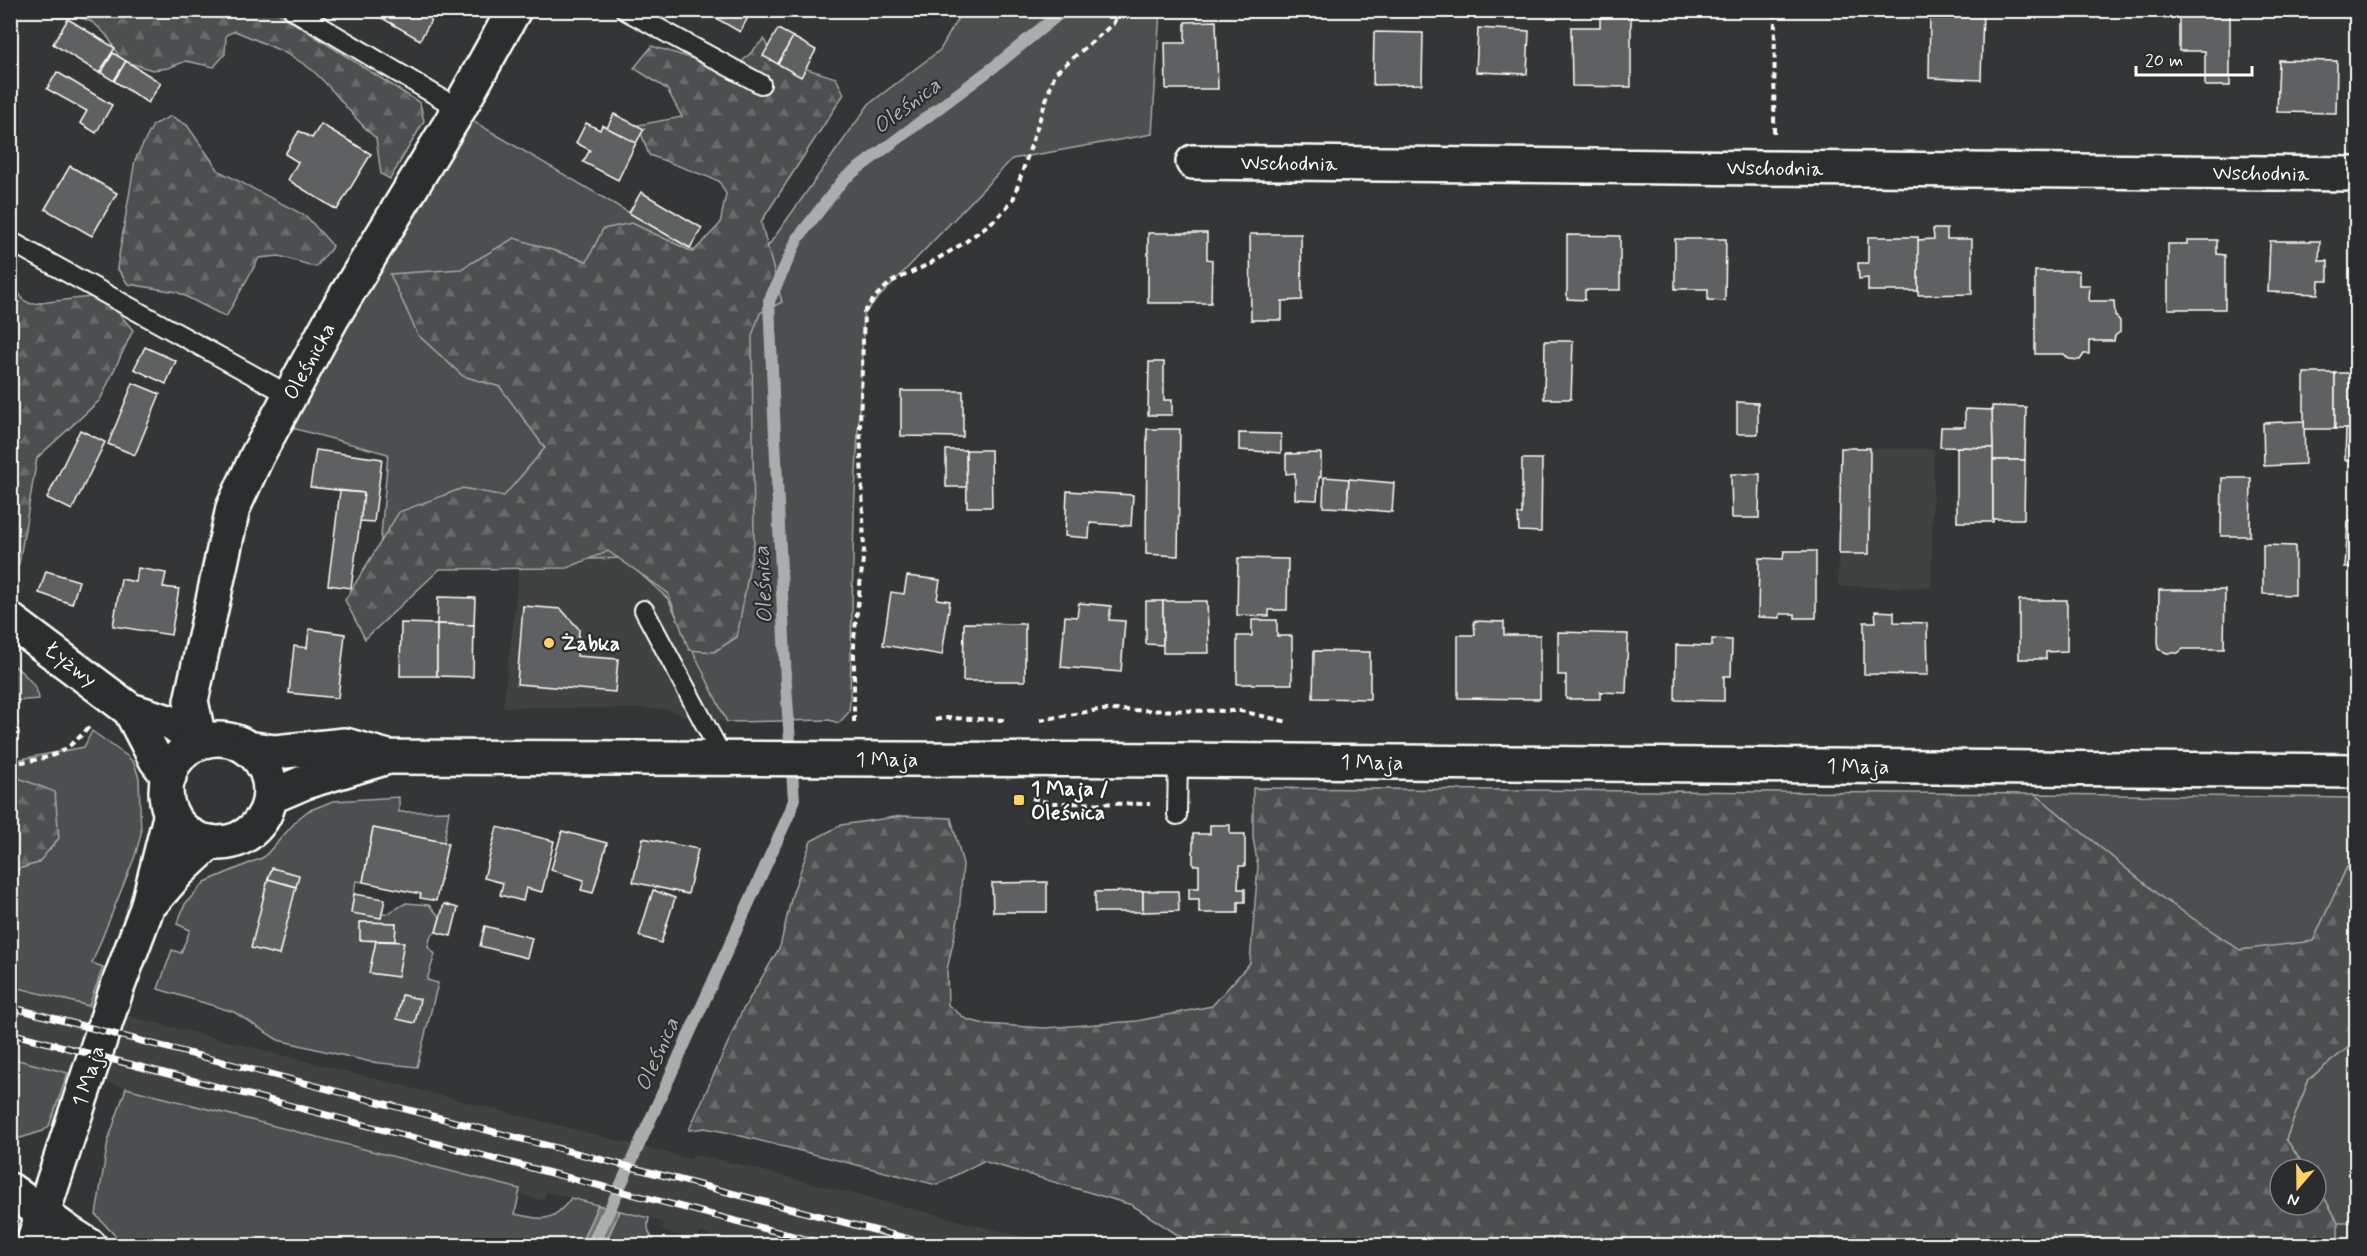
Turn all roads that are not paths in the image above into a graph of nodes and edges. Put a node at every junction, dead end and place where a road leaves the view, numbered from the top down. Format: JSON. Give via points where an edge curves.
{"nodes":[{"id":1,"x":293,"y":10,"type":"edge"},
{"id":2,"x":514,"y":10,"type":"edge"},
{"id":3,"x":625,"y":10,"type":"edge"},
{"id":4,"x":761,"y":84,"type":"dead end"},
{"id":5,"x":459,"y":109,"type":"junction"},
{"id":6,"x":1193,"y":162,"type":"dead end"},
{"id":7,"x":2356,"y":174,"type":"edge"},
{"id":8,"x":10,"y":241,"type":"edge"},
{"id":9,"x":289,"y":395,"type":"junction"},
{"id":10,"x":644,"y":610,"type":"dead end"},
{"id":11,"x":10,"y":620,"type":"edge"},
{"id":12,"x":130,"y":710,"type":"junction"},
{"id":13,"x":200,"y":743,"type":"junction"},
{"id":14,"x":247,"y":748,"type":"junction"},
{"id":15,"x":388,"y":757,"type":"junction"},
{"id":16,"x":739,"y":758,"type":"junction"},
{"id":17,"x":1178,"y":760,"type":"junction"},
{"id":18,"x":2356,"y":771,"type":"edge"},
{"id":19,"x":169,"y":777,"type":"junction"},
{"id":20,"x":270,"y":797,"type":"junction"},
{"id":21,"x":171,"y":813,"type":"junction"},
{"id":22,"x":1177,"y":815,"type":"dead end"},
{"id":23,"x":210,"y":842,"type":"junction"},
{"id":24,"x":147,"y":908,"type":"junction"},
{"id":25,"x":10,"y":1190,"type":"edge"},
{"id":26,"x":43,"y":1214,"type":"junction"},
{"id":27,"x":32,"y":1245,"type":"edge"},
{"id":28,"x":90,"y":1245,"type":"edge"}],
"edges":[{"from":1,"to":5,"type":"lane"},
{"from":2,"to":5,"type":"street","name":"Oleśnicka"},
{"from":3,"to":4,"type":"lane"},
{"from":5,"to":9,"type":"street","name":"Oleśnicka"},
{"from":6,"to":7,"type":"street","name":"Wschodnia"},
{"from":8,"to":9,"type":"lane"},
{"from":9,"to":13,"type":"street","name":"Oleśnicka","via":[[233,508],[191,701]]},
{"from":10,"to":16,"type":"lane"},
{"from":11,"to":12,"type":"street","name":"Łyżwy"},
{"from":12,"to":13,"type":"street","name":"Łyżwy","via":[[172,723]]},
{"from":12,"to":19,"type":"street","name":"Łyżwy"},
{"from":13,"to":14,"type":"street","via":[[223,739]]},
{"from":13,"to":19,"type":"street","via":[[180,757]]},
{"from":14,"to":15,"type":"street","name":"1 Maja","via":[[275,752],[345,745]]},
{"from":14,"to":20,"type":"street","via":[[266,769]]},
{"from":15,"to":16,"type":"street","name":"1 Maja"},
{"from":15,"to":20,"type":"street","name":"1 Maja"},
{"from":16,"to":17,"type":"street","name":"1 Maja","via":[[850,744]]},
{"from":17,"to":18,"type":"street","name":"1 Maja"},
{"from":17,"to":22,"type":"lane"},
{"from":19,"to":21,"type":"street"},
{"from":20,"to":23,"type":"street","via":[[260,823],[249,833],[231,841]]},
{"from":21,"to":23,"type":"street","via":[[186,832]]},
{"from":21,"to":24,"type":"street","name":"1 Maja"},
{"from":23,"to":24,"type":"street","name":"1 Maja"},
{"from":24,"to":26,"type":"street","name":"1 Maja"},
{"from":25,"to":26,"type":"street"},
{"from":26,"to":27,"type":"street","name":"1 Maja"},
{"from":26,"to":28,"type":"street"}]}
